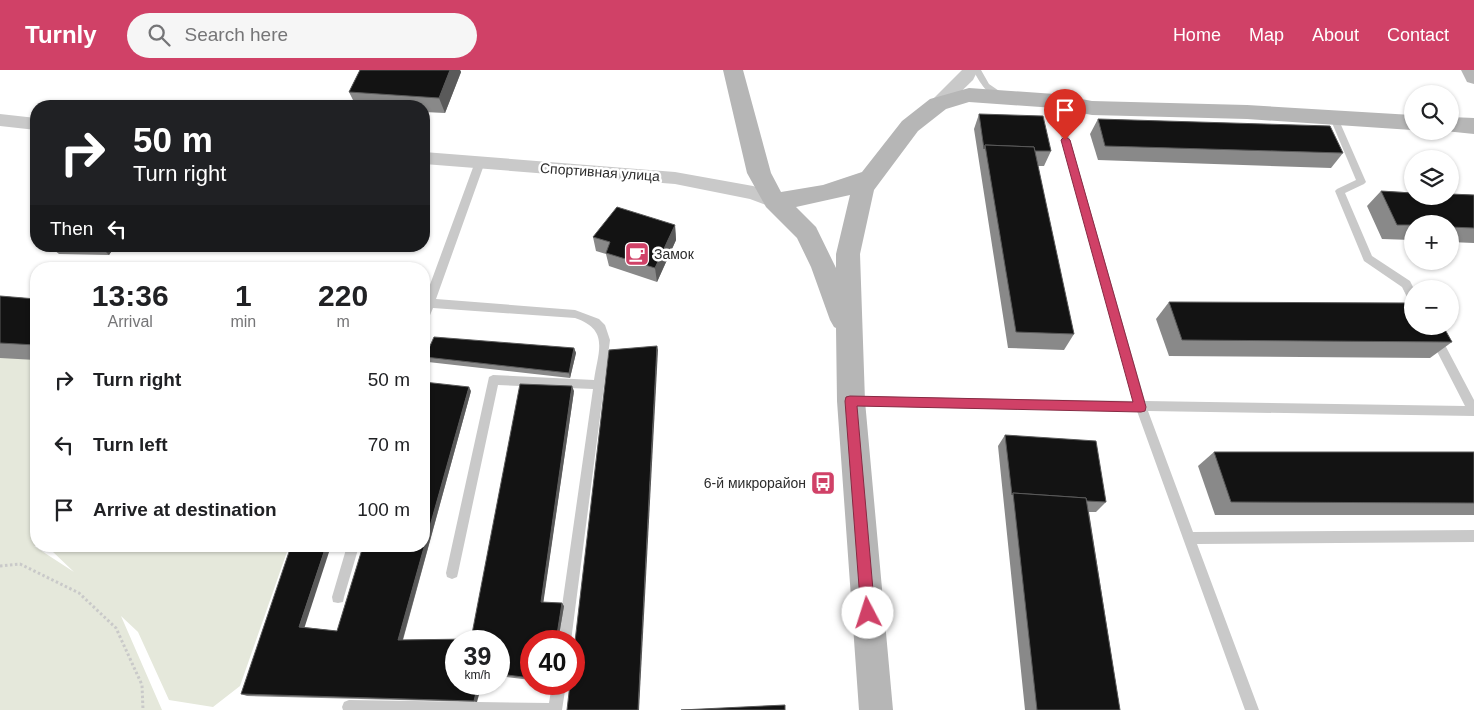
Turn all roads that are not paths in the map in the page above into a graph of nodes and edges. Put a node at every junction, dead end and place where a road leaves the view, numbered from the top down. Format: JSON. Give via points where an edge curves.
{"nodes":[{"id":1,"x":733,"y":70,"type":"edge"},
{"id":2,"x":970,"y":70,"type":"edge"},
{"id":3,"x":977,"y":70,"type":"edge"},
{"id":4,"x":1470,"y":70,"type":"edge"},
{"id":5,"x":1474,"y":77,"type":"edge"},
{"id":6,"x":1005,"y":99,"type":"junction"},
{"id":7,"x":1054,"y":101,"type":"junction"},
{"id":8,"x":938,"y":104,"type":"junction"},
{"id":9,"x":1334,"y":118,"type":"junction"},
{"id":10,"x":0,"y":120,"type":"edge"},
{"id":11,"x":1404,"y":122,"type":"edge"},
{"id":12,"x":30,"y":123,"type":"edge"},
{"id":13,"x":1459,"y":125,"type":"edge"},
{"id":14,"x":1474,"y":126,"type":"edge"},
{"id":15,"x":430,"y":158,"type":"edge"},
{"id":16,"x":480,"y":162,"type":"junction"},
{"id":17,"x":871,"y":178,"type":"junction"},
{"id":18,"x":774,"y":201,"type":"junction"},
{"id":19,"x":1404,"y":283,"type":"edge"},
{"id":20,"x":430,"y":298,"type":"edge"},
{"id":21,"x":430,"y":303,"type":"edge"},
{"id":22,"x":1433,"y":335,"type":"edge"},
{"id":23,"x":850,"y":338,"type":"junction"},
{"id":24,"x":599,"y":385,"type":"junction"},
{"id":25,"x":850,"y":401,"type":"junction"},
{"id":26,"x":1141,"y":407,"type":"junction"},
{"id":27,"x":1474,"y":411,"type":"edge"},
{"id":28,"x":1474,"y":536,"type":"edge"},
{"id":29,"x":1188,"y":538,"type":"junction"},
{"id":30,"x":351,"y":552,"type":"edge"},
{"id":31,"x":452,"y":573,"type":"dead end"},
{"id":32,"x":338,"y":597,"type":"dead end"},
{"id":33,"x":566,"y":630,"type":"edge"},
{"id":34,"x":557,"y":695,"type":"edge"},
{"id":35,"x":349,"y":707,"type":"dead end"},
{"id":36,"x":876,"y":710,"type":"edge"},
{"id":37,"x":1252,"y":710,"type":"edge"}],
"edges":[{"from":1,"to":18,"type":"street","via":[[759,173]]},
{"from":2,"to":8,"type":"street"},
{"from":3,"to":6,"type":"lane","via":[[986,86]]},
{"from":4,"to":5,"type":"street"},
{"from":6,"to":7,"type":"street"},
{"from":6,"to":8,"type":"street","via":[[968,95]]},
{"from":7,"to":9,"type":"street","via":[[1092,108]]},
{"from":7,"to":26,"type":"lane"},
{"from":8,"to":17,"type":"street","via":[[910,126]]},
{"from":9,"to":11,"type":"street"},
{"from":9,"to":19,"type":"lane","via":[[1361,182],[1340,191],[1368,258]]},
{"from":10,"to":12,"type":"street"},
{"from":13,"to":14,"type":"street"},
{"from":15,"to":16,"type":"street","name":"Спортивная улица"},
{"from":16,"to":18,"type":"street","name":"Спортивная улица","via":[[674,178],[753,193]]},
{"from":16,"to":20,"type":"lane"},
{"from":17,"to":18,"type":"street","via":[[843,190],[811,198]]},
{"from":17,"to":23,"type":"street","via":[[863,188],[848,254]]},
{"from":18,"to":23,"type":"street","via":[[807,233]]},
{"from":21,"to":24,"type":"lane","via":[[575,314],[591,319],[602,327],[605,340]]},
{"from":22,"to":27,"type":"lane"},
{"from":23,"to":25,"type":"street"},
{"from":24,"to":31,"type":"lane","via":[[493,380]]},
{"from":24,"to":33,"type":"lane"},
{"from":25,"to":26,"type":"lane"},
{"from":25,"to":36,"type":"street"},
{"from":26,"to":27,"type":"lane"},
{"from":26,"to":29,"type":"lane"},
{"from":28,"to":29,"type":"lane"},
{"from":29,"to":37,"type":"lane"},
{"from":30,"to":32,"type":"lane"},
{"from":34,"to":35,"type":"lane","via":[[555,710]]}]}
